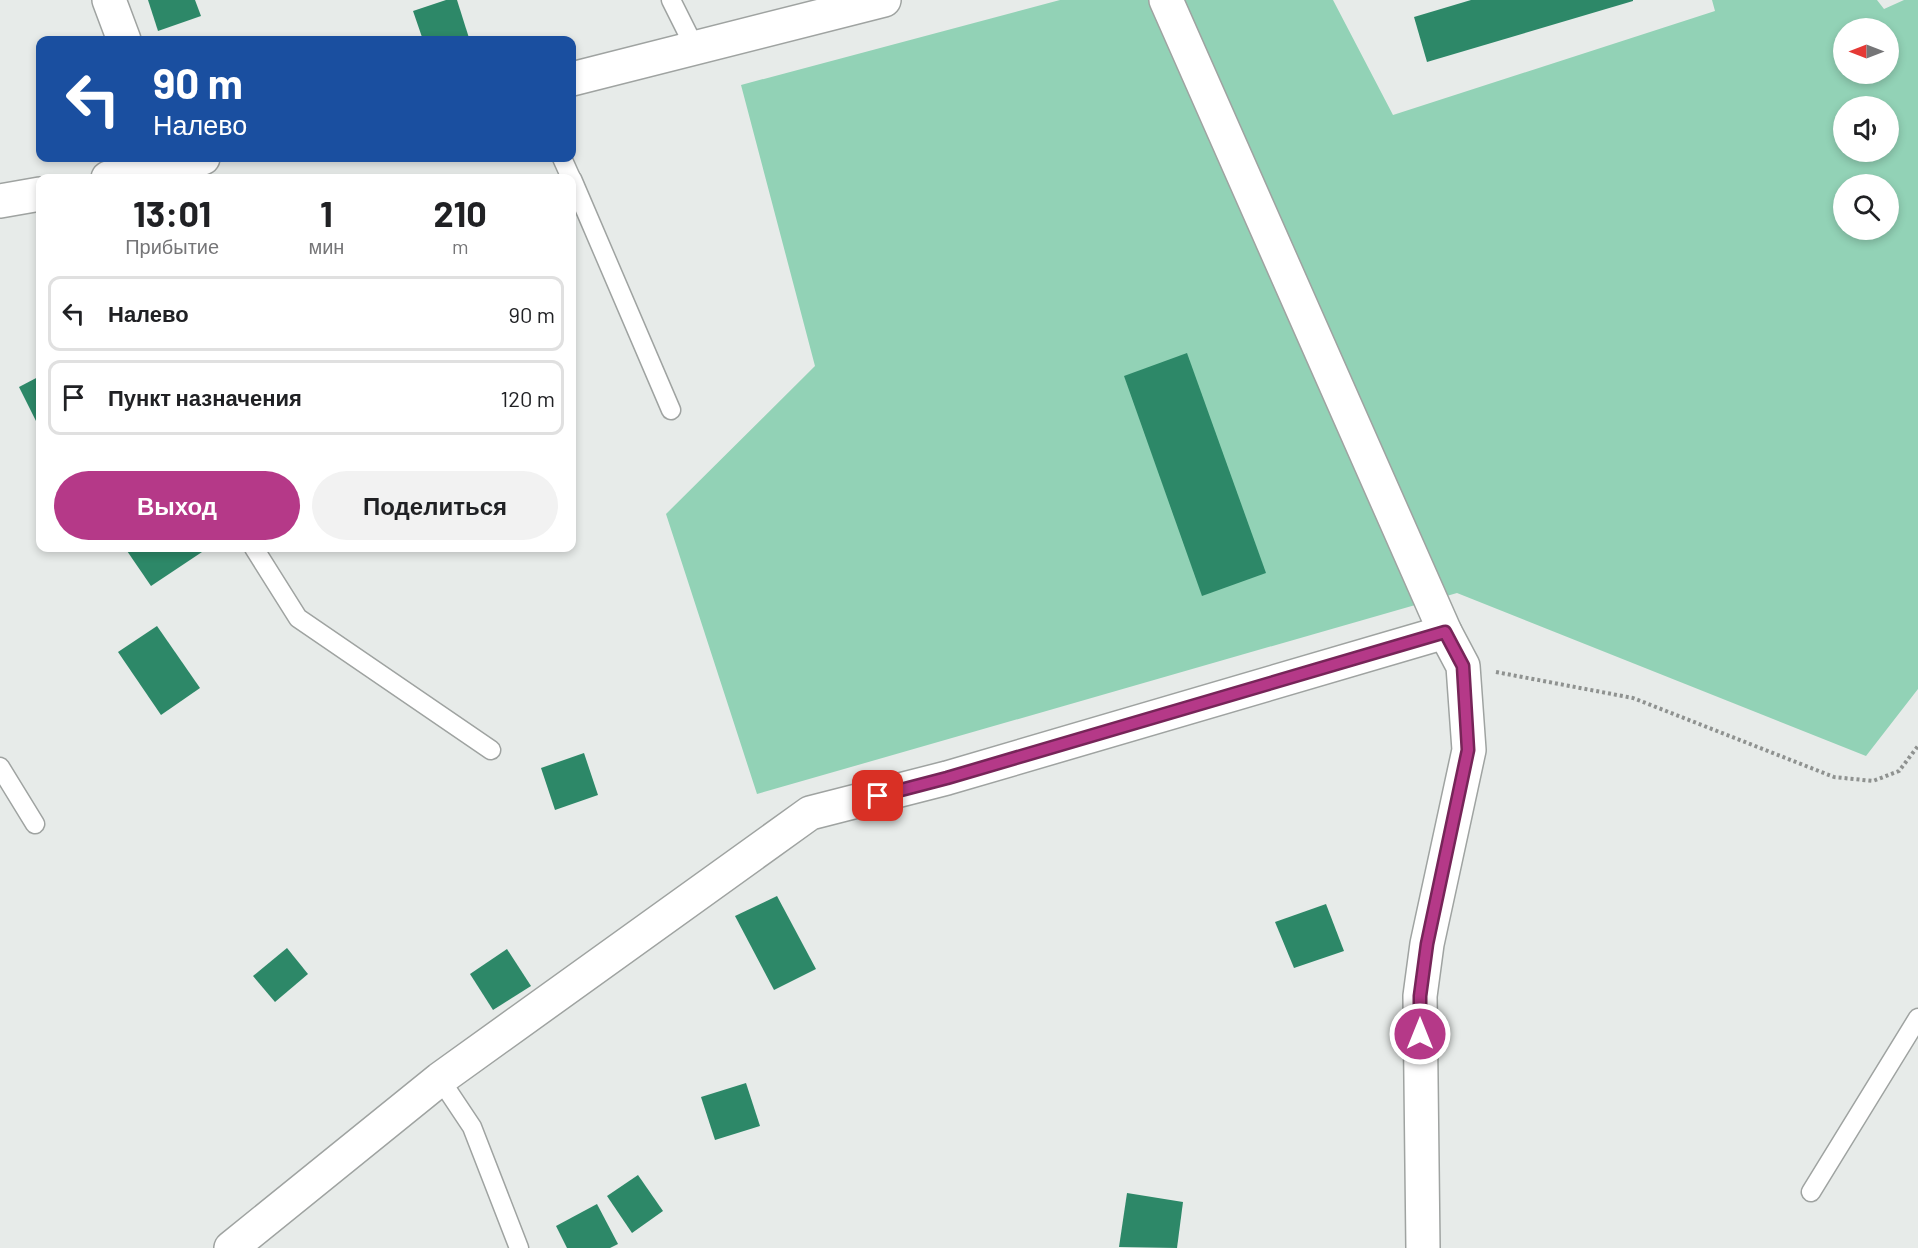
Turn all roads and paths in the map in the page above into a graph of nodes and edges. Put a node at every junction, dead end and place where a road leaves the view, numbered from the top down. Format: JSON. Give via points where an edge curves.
{"nodes":[{"id":1,"x":109,"y":0,"type":"edge"},
{"id":2,"x":671,"y":0,"type":"edge"},
{"id":3,"x":884,"y":0,"type":"edge"},
{"id":4,"x":1166,"y":0,"type":"edge"},
{"id":5,"x":122,"y":36,"type":"edge"},
{"id":6,"x":695,"y":48,"type":"junction"},
{"id":7,"x":576,"y":78,"type":"edge"},
{"id":8,"x":173,"y":162,"type":"edge"},
{"id":9,"x":124,"y":174,"type":"edge"},
{"id":10,"x":576,"y":191,"type":"edge"},
{"id":11,"x":36,"y":198,"type":"edge"},
{"id":12,"x":0,"y":201,"type":"edge"},
{"id":13,"x":671,"y":410,"type":"dead end"},
{"id":14,"x":257,"y":552,"type":"edge"},
{"id":15,"x":1445,"y":632,"type":"junction"},
{"id":16,"x":1463,"y":666,"type":"junction"},
{"id":17,"x":1918,"y":746,"type":"edge"},
{"id":18,"x":491,"y":750,"type":"dead end"},
{"id":19,"x":0,"y":767,"type":"edge"},
{"id":20,"x":35,"y":824,"type":"dead end"},
{"id":21,"x":1918,"y":1018,"type":"edge"},
{"id":22,"x":440,"y":1079,"type":"junction"},
{"id":23,"x":1811,"y":1192,"type":"dead end"},
{"id":24,"x":231,"y":1248,"type":"edge"},
{"id":25,"x":519,"y":1248,"type":"edge"},
{"id":26,"x":1423,"y":1248,"type":"edge"}],
"edges":[{"from":1,"to":5,"type":"street"},
{"from":2,"to":6,"type":"lane"},
{"from":3,"to":6,"type":"street"},
{"from":4,"to":15,"type":"street"},
{"from":6,"to":7,"type":"street"},
{"from":8,"to":9,"type":"street"},
{"from":10,"to":13,"type":"lane"},
{"from":11,"to":12,"type":"street"},
{"from":14,"to":18,"type":"lane","via":[[298,618]]},
{"from":15,"to":16,"type":"street"},
{"from":15,"to":22,"type":"street","via":[[947,778],[810,813]]},
{"from":16,"to":17,"type":"path","via":[[1633,698],[1834,777],[1873,781],[1899,771]]},
{"from":16,"to":26,"type":"street","via":[[1468,750],[1427,944],[1420,996]]},
{"from":19,"to":20,"type":"lane"},
{"from":21,"to":23,"type":"lane"},
{"from":22,"to":24,"type":"street"},
{"from":22,"to":25,"type":"lane","via":[[472,1127]]}]}
